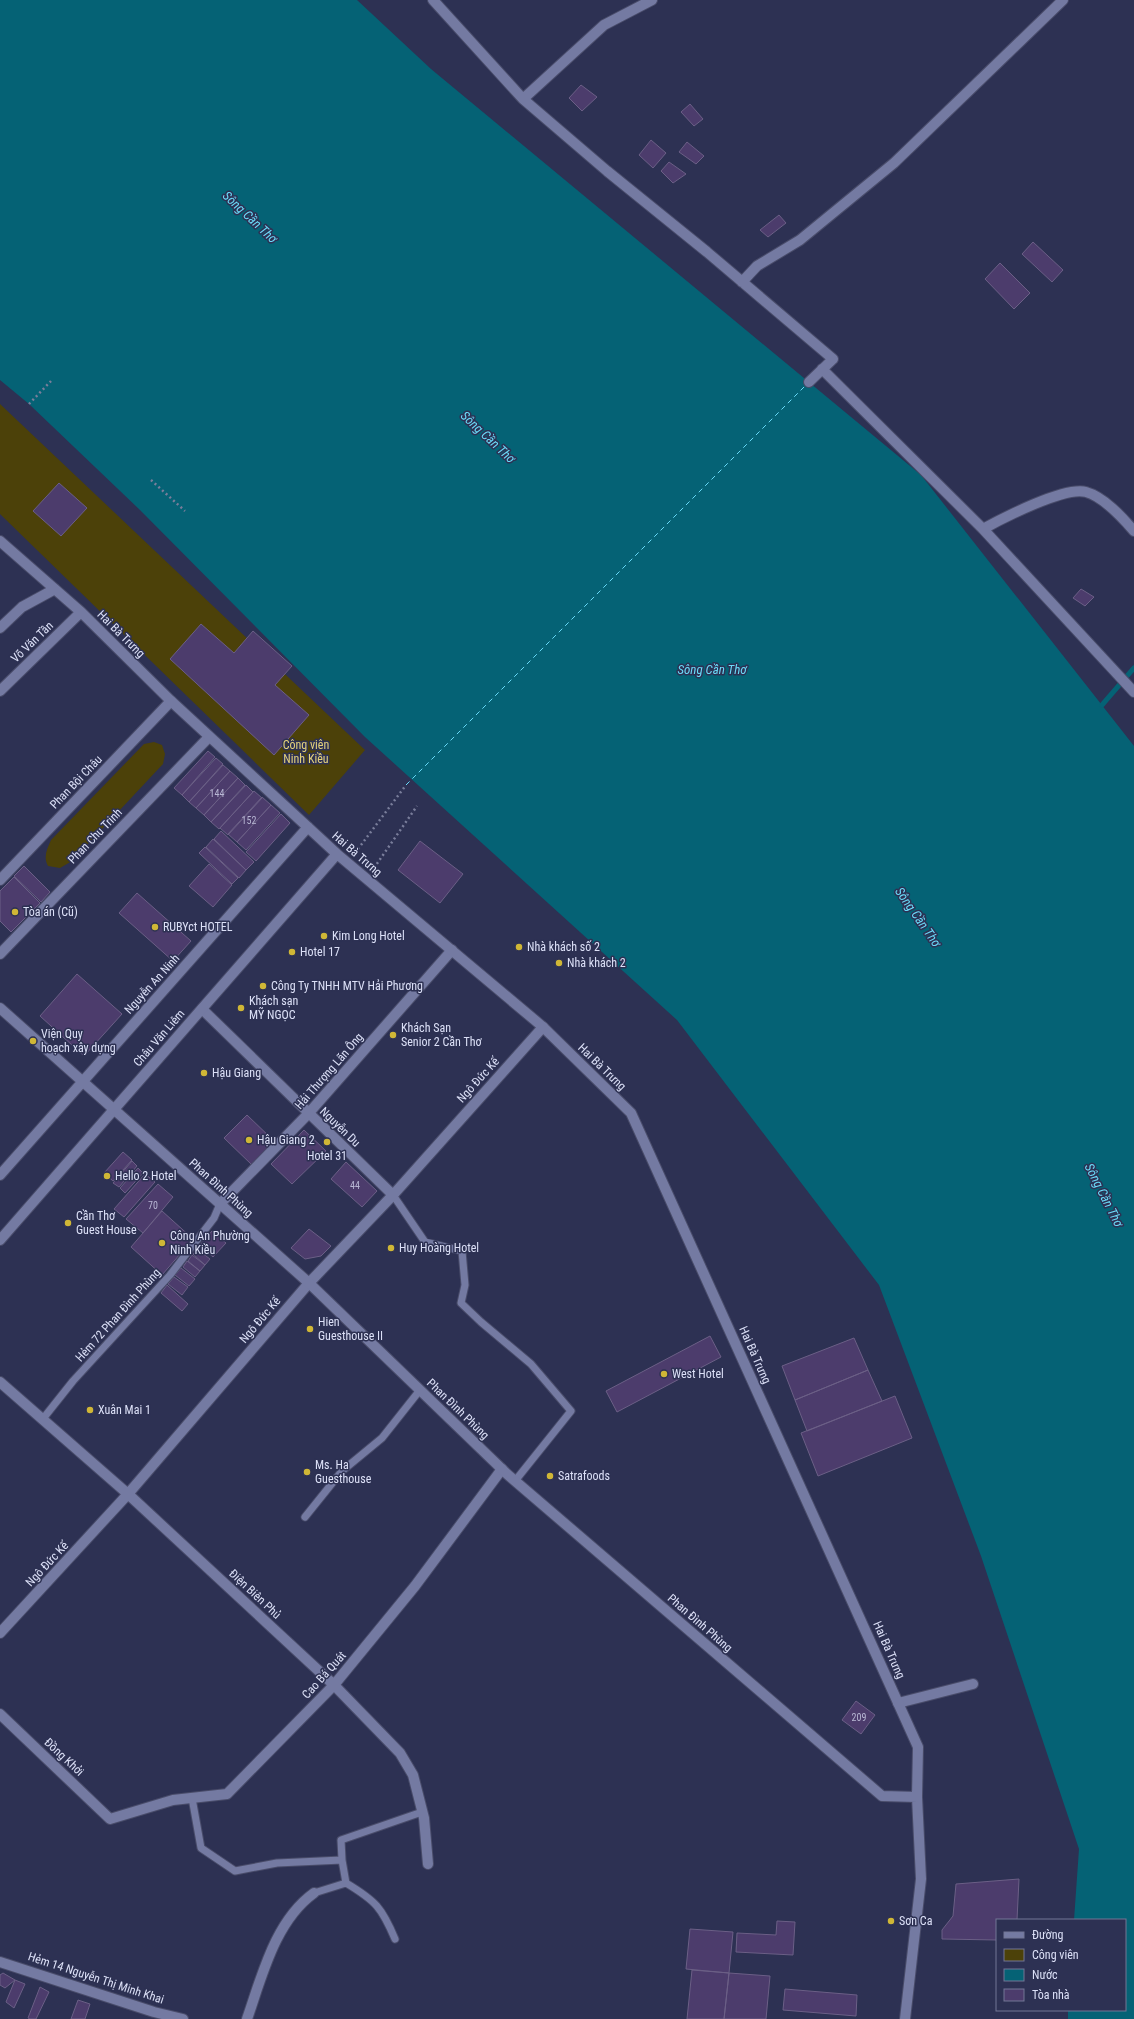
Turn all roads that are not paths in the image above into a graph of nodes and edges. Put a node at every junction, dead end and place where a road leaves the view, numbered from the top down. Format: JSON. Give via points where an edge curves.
{"nodes":[{"id":1,"x":433,"y":0,"type":"edge"},
{"id":2,"x":652,"y":0,"type":"edge"},
{"id":3,"x":1063,"y":0,"type":"edge"},
{"id":4,"x":523,"y":99,"type":"junction"},
{"id":5,"x":742,"y":282,"type":"junction"},
{"id":6,"x":822,"y":369,"type":"junction"},
{"id":7,"x":809,"y":382,"type":"dead end"},
{"id":8,"x":983,"y":529,"type":"junction"},
{"id":9,"x":1134,"y":531,"type":"edge"},
{"id":10,"x":0,"y":541,"type":"edge"},
{"id":11,"x":55,"y":589,"type":"junction"},
{"id":12,"x":81,"y":612,"type":"junction"},
{"id":13,"x":0,"y":628,"type":"edge"},
{"id":14,"x":1131,"y":689,"type":"edge"},
{"id":15,"x":0,"y":691,"type":"edge"},
{"id":16,"x":171,"y":702,"type":"junction"},
{"id":17,"x":209,"y":737,"type":"junction"},
{"id":18,"x":308,"y":827,"type":"junction"},
{"id":19,"x":337,"y":854,"type":"junction"},
{"id":20,"x":0,"y":880,"type":"edge"},
{"id":21,"x":452,"y":950,"type":"junction"},
{"id":22,"x":0,"y":954,"type":"edge"},
{"id":23,"x":0,"y":1008,"type":"edge"},
{"id":24,"x":202,"y":1009,"type":"junction"},
{"id":25,"x":542,"y":1027,"type":"junction"},
{"id":26,"x":83,"y":1082,"type":"junction"},
{"id":27,"x":114,"y":1109,"type":"junction"},
{"id":28,"x":308,"y":1114,"type":"junction"},
{"id":29,"x":0,"y":1175,"type":"edge"},
{"id":30,"x":393,"y":1195,"type":"junction"},
{"id":31,"x":220,"y":1204,"type":"junction"},
{"id":32,"x":0,"y":1240,"type":"edge"},
{"id":33,"x":309,"y":1283,"type":"junction"},
{"id":34,"x":0,"y":1382,"type":"edge"},
{"id":35,"x":420,"y":1390,"type":"junction"},
{"id":36,"x":42,"y":1420,"type":"junction"},
{"id":37,"x":502,"y":1468,"type":"junction"},
{"id":38,"x":515,"y":1481,"type":"junction"},
{"id":39,"x":128,"y":1494,"type":"junction"},
{"id":40,"x":305,"y":1517,"type":"dead end"},
{"id":41,"x":0,"y":1633,"type":"edge"},
{"id":42,"x":973,"y":1684,"type":"dead end"},
{"id":43,"x":334,"y":1685,"type":"junction"},
{"id":44,"x":898,"y":1703,"type":"junction"},
{"id":45,"x":0,"y":1714,"type":"edge"},
{"id":46,"x":916,"y":1797,"type":"junction"},
{"id":47,"x":192,"y":1798,"type":"junction"},
{"id":48,"x":422,"y":1812,"type":"junction"},
{"id":49,"x":110,"y":1819,"type":"joint"},
{"id":50,"x":342,"y":1860,"type":"junction"},
{"id":51,"x":428,"y":1864,"type":"dead end"},
{"id":52,"x":346,"y":1883,"type":"junction"},
{"id":53,"x":314,"y":1893,"type":"joint"},
{"id":54,"x":395,"y":1939,"type":"dead end"},
{"id":55,"x":0,"y":1962,"type":"edge"},
{"id":56,"x":183,"y":2019,"type":"edge"},
{"id":57,"x":247,"y":2019,"type":"edge"},
{"id":58,"x":905,"y":2019,"type":"edge"}],
"edges":[{"from":1,"to":4,"type":"street"},
{"from":2,"to":4,"type":"street","via":[[604,26]]},
{"from":3,"to":5,"type":"street","via":[[894,163],[800,240],[757,266]]},
{"from":4,"to":5,"type":"street"},
{"from":5,"to":6,"type":"street","via":[[833,359]]},
{"from":6,"to":7,"type":"street"},
{"from":6,"to":8,"type":"street"},
{"from":8,"to":9,"type":"street","via":[[1043,501],[1076,491],[1087,492],[1110,507]]},
{"from":8,"to":14,"type":"street"},
{"from":10,"to":11,"type":"street","name":"Hai Bà Trưng"},
{"from":11,"to":12,"type":"street","name":"Hai Bà Trưng"},
{"from":11,"to":13,"type":"street","via":[[22,607]]},
{"from":12,"to":15,"type":"street","name":"Võ Văn Tần"},
{"from":12,"to":16,"type":"street","name":"Hai Bà Trưng"},
{"from":16,"to":17,"type":"street","name":"Hai Bà Trưng"},
{"from":16,"to":20,"type":"street","name":"Phan Bội Châu"},
{"from":17,"to":18,"type":"street","name":"Hai Bà Trưng"},
{"from":17,"to":22,"type":"street","name":"Phan Chu Trinh"},
{"from":18,"to":19,"type":"street","name":"Hai Bà Trưng"},
{"from":18,"to":26,"type":"street","name":"Nguyễn An Ninh"},
{"from":19,"to":21,"type":"street","name":"Hai Bà Trưng"},
{"from":19,"to":24,"type":"street","name":"Châu Văn Liêm"},
{"from":21,"to":25,"type":"street","name":"Hai Bà Trưng"},
{"from":21,"to":28,"type":"street","name":"Hải Thượng Lãn Ông"},
{"from":23,"to":26,"type":"street","name":"Phan Đình Phùng"},
{"from":24,"to":27,"type":"street","name":"Châu Văn Liêm"},
{"from":24,"to":28,"type":"street","name":"Nguyễn Du"},
{"from":25,"to":30,"type":"street","name":"Ngô Đức Kế"},
{"from":25,"to":44,"type":"street","name":"Hai Bà Trưng","via":[[631,1113]]},
{"from":26,"to":27,"type":"street","name":"Phan Đình Phùng"},
{"from":26,"to":29,"type":"street","name":"Nguyễn An Ninh"},
{"from":27,"to":31,"type":"street","name":"Phan Đình Phùng"},
{"from":27,"to":32,"type":"street","name":"Châu Văn Liêm"},
{"from":28,"to":30,"type":"street","name":"Nguyễn Du"},
{"from":28,"to":31,"type":"street","name":"Hải Thượng Lãn Ông"},
{"from":30,"to":33,"type":"street","name":"Ngô Đức Kế"},
{"from":30,"to":38,"type":"lane","via":[[425,1242],[462,1252],[465,1285],[461,1302],[531,1364],[571,1411]]},
{"from":31,"to":33,"type":"street","name":"Phan Đình Phùng"},
{"from":31,"to":36,"type":"lane","name":"Hẻm 72 Phan Đình Phùng","via":[[214,1218],[170,1275],[73,1381]]},
{"from":33,"to":35,"type":"street","name":"Phan Đình Phùng"},
{"from":33,"to":39,"type":"street","name":"Ngô Đức Kế"},
{"from":34,"to":36,"type":"street","name":"Điện Biên Phủ"},
{"from":35,"to":37,"type":"street","name":"Phan Đình Phùng"},
{"from":35,"to":40,"type":"lane","via":[[382,1438],[342,1471]]},
{"from":36,"to":39,"type":"street","name":"Điện Biên Phủ"},
{"from":37,"to":38,"type":"street","name":"Phan Đình Phùng"},
{"from":37,"to":43,"type":"street","name":"Cao Bá Quát","via":[[415,1586]]},
{"from":38,"to":46,"type":"street","name":"Phan Đình Phùng","via":[[882,1796]]},
{"from":39,"to":41,"type":"street","name":"Ngô Đức Kế"},
{"from":39,"to":43,"type":"street","name":"Điện Biên Phủ"},
{"from":42,"to":44,"type":"street"},
{"from":43,"to":47,"type":"street","name":"Cao Bá Quát","via":[[227,1794]]},
{"from":43,"to":48,"type":"street","name":"Điện Biên Phủ","via":[[400,1753],[413,1775]]},
{"from":44,"to":46,"type":"street","name":"Hai Bà Trưng","via":[[918,1747]]},
{"from":45,"to":49,"type":"street","name":"Đồng Khởi"},
{"from":46,"to":58,"type":"street","name":"Hai Bà Trưng","via":[[921,1879]]},
{"from":47,"to":49,"type":"street","name":"Cao Bá Quát","via":[[172,1800]]},
{"from":47,"to":50,"type":"lane","via":[[201,1848],[235,1871],[277,1863]]},
{"from":48,"to":50,"type":"lane","via":[[341,1840]]},
{"from":48,"to":51,"type":"street","name":"Điện Biên Phủ"},
{"from":50,"to":52,"type":"lane"},
{"from":52,"to":53,"type":"lane"},
{"from":52,"to":54,"type":"lane","via":[[370,1897],[385,1916]]},
{"from":53,"to":57,"type":"street","via":[[300,1903],[284,1927],[266,1964]]},
{"from":55,"to":56,"type":"street","name":"Hẻm 14 Nguyễn Thị Minh Khai"}]}
